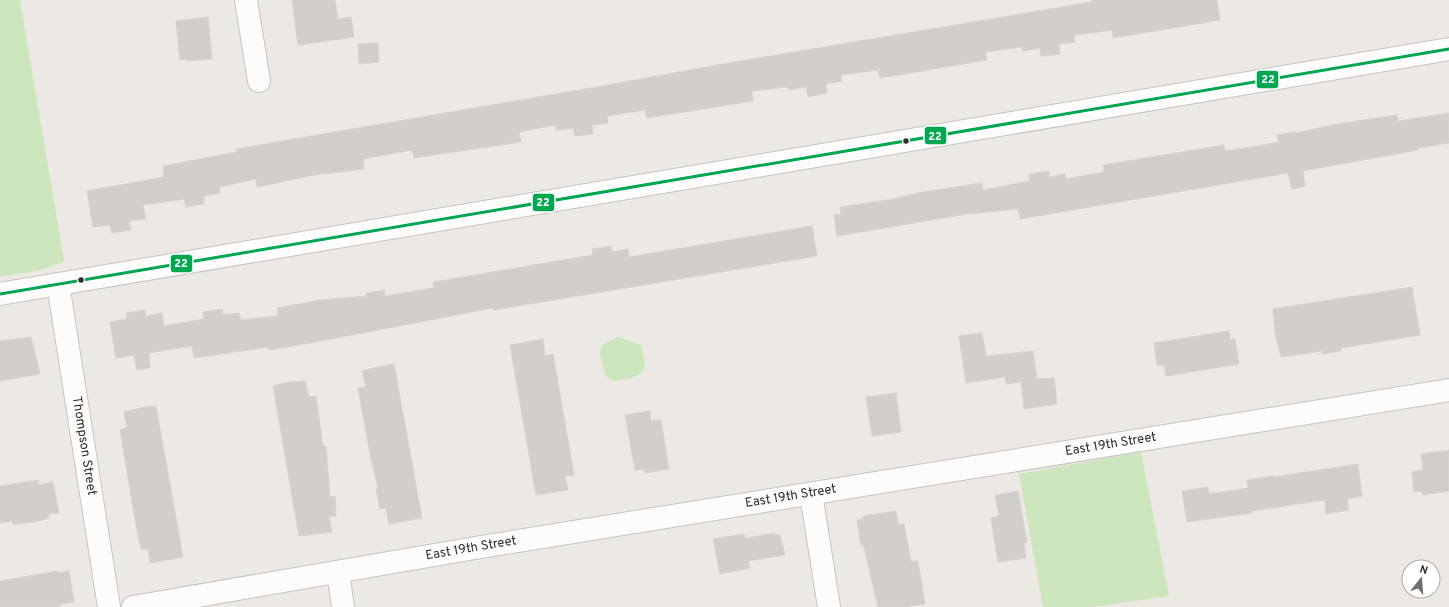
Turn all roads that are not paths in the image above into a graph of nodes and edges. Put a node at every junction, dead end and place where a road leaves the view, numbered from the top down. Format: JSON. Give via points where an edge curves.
{"nodes":[{"id":1,"x":246,"y":0,"type":"edge"},
{"id":2,"x":1449,"y":49,"type":"edge"},
{"id":3,"x":259,"y":81,"type":"dead end"},
{"id":4,"x":58,"y":284,"type":"junction"},
{"id":5,"x":0,"y":294,"type":"edge"},
{"id":6,"x":1449,"y":390,"type":"edge"},
{"id":7,"x":811,"y":494,"type":"junction"},
{"id":8,"x":338,"y":572,"type":"junction"},
{"id":9,"x":109,"y":607,"type":"edge"},
{"id":10,"x":133,"y":607,"type":"edge"},
{"id":11,"x":343,"y":607,"type":"edge"},
{"id":12,"x":830,"y":607,"type":"edge"}],
"edges":[{"from":1,"to":3,"type":"street"},
{"from":2,"to":4,"type":"street"},
{"from":4,"to":5,"type":"street"},
{"from":4,"to":9,"type":"street","name":"Thompson Street"},
{"from":6,"to":7,"type":"street","name":"East 19th Street"},
{"from":7,"to":8,"type":"street","name":"East 19th Street"},
{"from":7,"to":12,"type":"street"},
{"from":8,"to":10,"type":"street","name":"East 19th Street"},
{"from":8,"to":11,"type":"street"}]}
